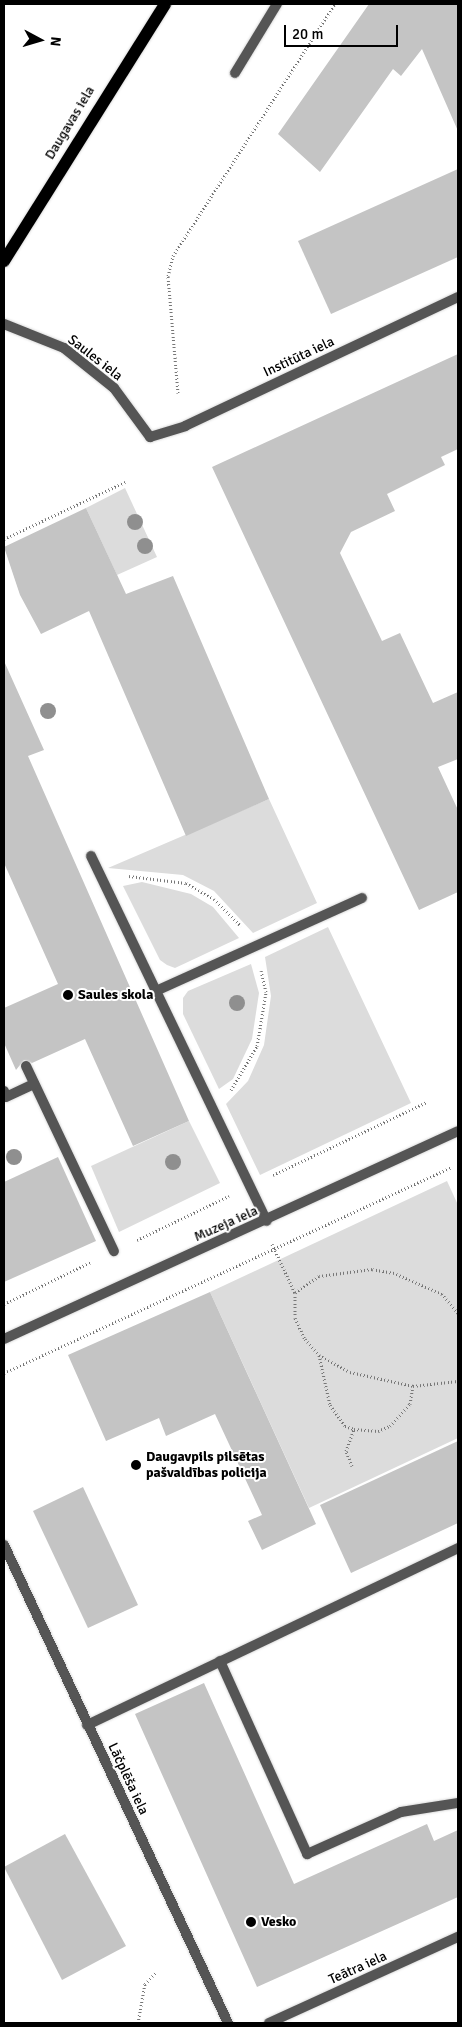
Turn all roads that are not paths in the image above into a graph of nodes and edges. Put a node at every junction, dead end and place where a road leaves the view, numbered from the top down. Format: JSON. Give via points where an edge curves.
{"nodes":[{"id":1,"x":165,"y":4,"type":"edge"},
{"id":2,"x":277,"y":4,"type":"edge"},
{"id":3,"x":235,"y":73,"type":"dead end"},
{"id":4,"x":4,"y":260,"type":"edge"},
{"id":5,"x":458,"y":297,"type":"edge"},
{"id":6,"x":4,"y":324,"type":"edge"},
{"id":7,"x":150,"y":437,"type":"joint"},
{"id":8,"x":91,"y":856,"type":"dead end"},
{"id":9,"x":362,"y":898,"type":"dead end"},
{"id":10,"x":156,"y":991,"type":"junction"},
{"id":11,"x":26,"y":1066,"type":"dead end"},
{"id":12,"x":34,"y":1084,"type":"junction"},
{"id":13,"x":4,"y":1091,"type":"edge"},
{"id":14,"x":458,"y":1131,"type":"edge"},
{"id":15,"x":267,"y":1221,"type":"junction"},
{"id":16,"x":114,"y":1251,"type":"road end"},
{"id":17,"x":4,"y":1340,"type":"edge"},
{"id":18,"x":4,"y":1545,"type":"edge"},
{"id":19,"x":458,"y":1548,"type":"edge"},
{"id":20,"x":220,"y":1661,"type":"junction"},
{"id":21,"x":87,"y":1725,"type":"junction"},
{"id":22,"x":458,"y":1803,"type":"edge"},
{"id":23,"x":458,"y":1937,"type":"edge"},
{"id":24,"x":228,"y":2023,"type":"edge"},
{"id":25,"x":269,"y":2023,"type":"edge"}],
"edges":[{"from":1,"to":4,"type":"main road","name":"Daugavas iela"},
{"from":2,"to":3,"type":"street"},
{"from":5,"to":7,"type":"street","name":"Institūta iela","via":[[185,426]]},
{"from":6,"to":7,"type":"street","name":"Saules iela","via":[[64,348],[114,388]]},
{"from":8,"to":10,"type":"street"},
{"from":9,"to":10,"type":"street"},
{"from":10,"to":15,"type":"street"},
{"from":11,"to":12,"type":"street"},
{"from":12,"to":13,"type":"street","via":[[6,1096]]},
{"from":12,"to":16,"type":"street"},
{"from":14,"to":15,"type":"street","name":"Muzeja iela"},
{"from":15,"to":17,"type":"street","name":"Muzeja iela"},
{"from":18,"to":21,"type":"street","name":"Lāčplēša iela"},
{"from":19,"to":20,"type":"street"},
{"from":20,"to":21,"type":"street"},
{"from":20,"to":22,"type":"street","via":[[307,1854],[401,1812]]},
{"from":21,"to":24,"type":"street","name":"Lāčplēša iela"},
{"from":23,"to":25,"type":"street","name":"Teātra iela"}]}
